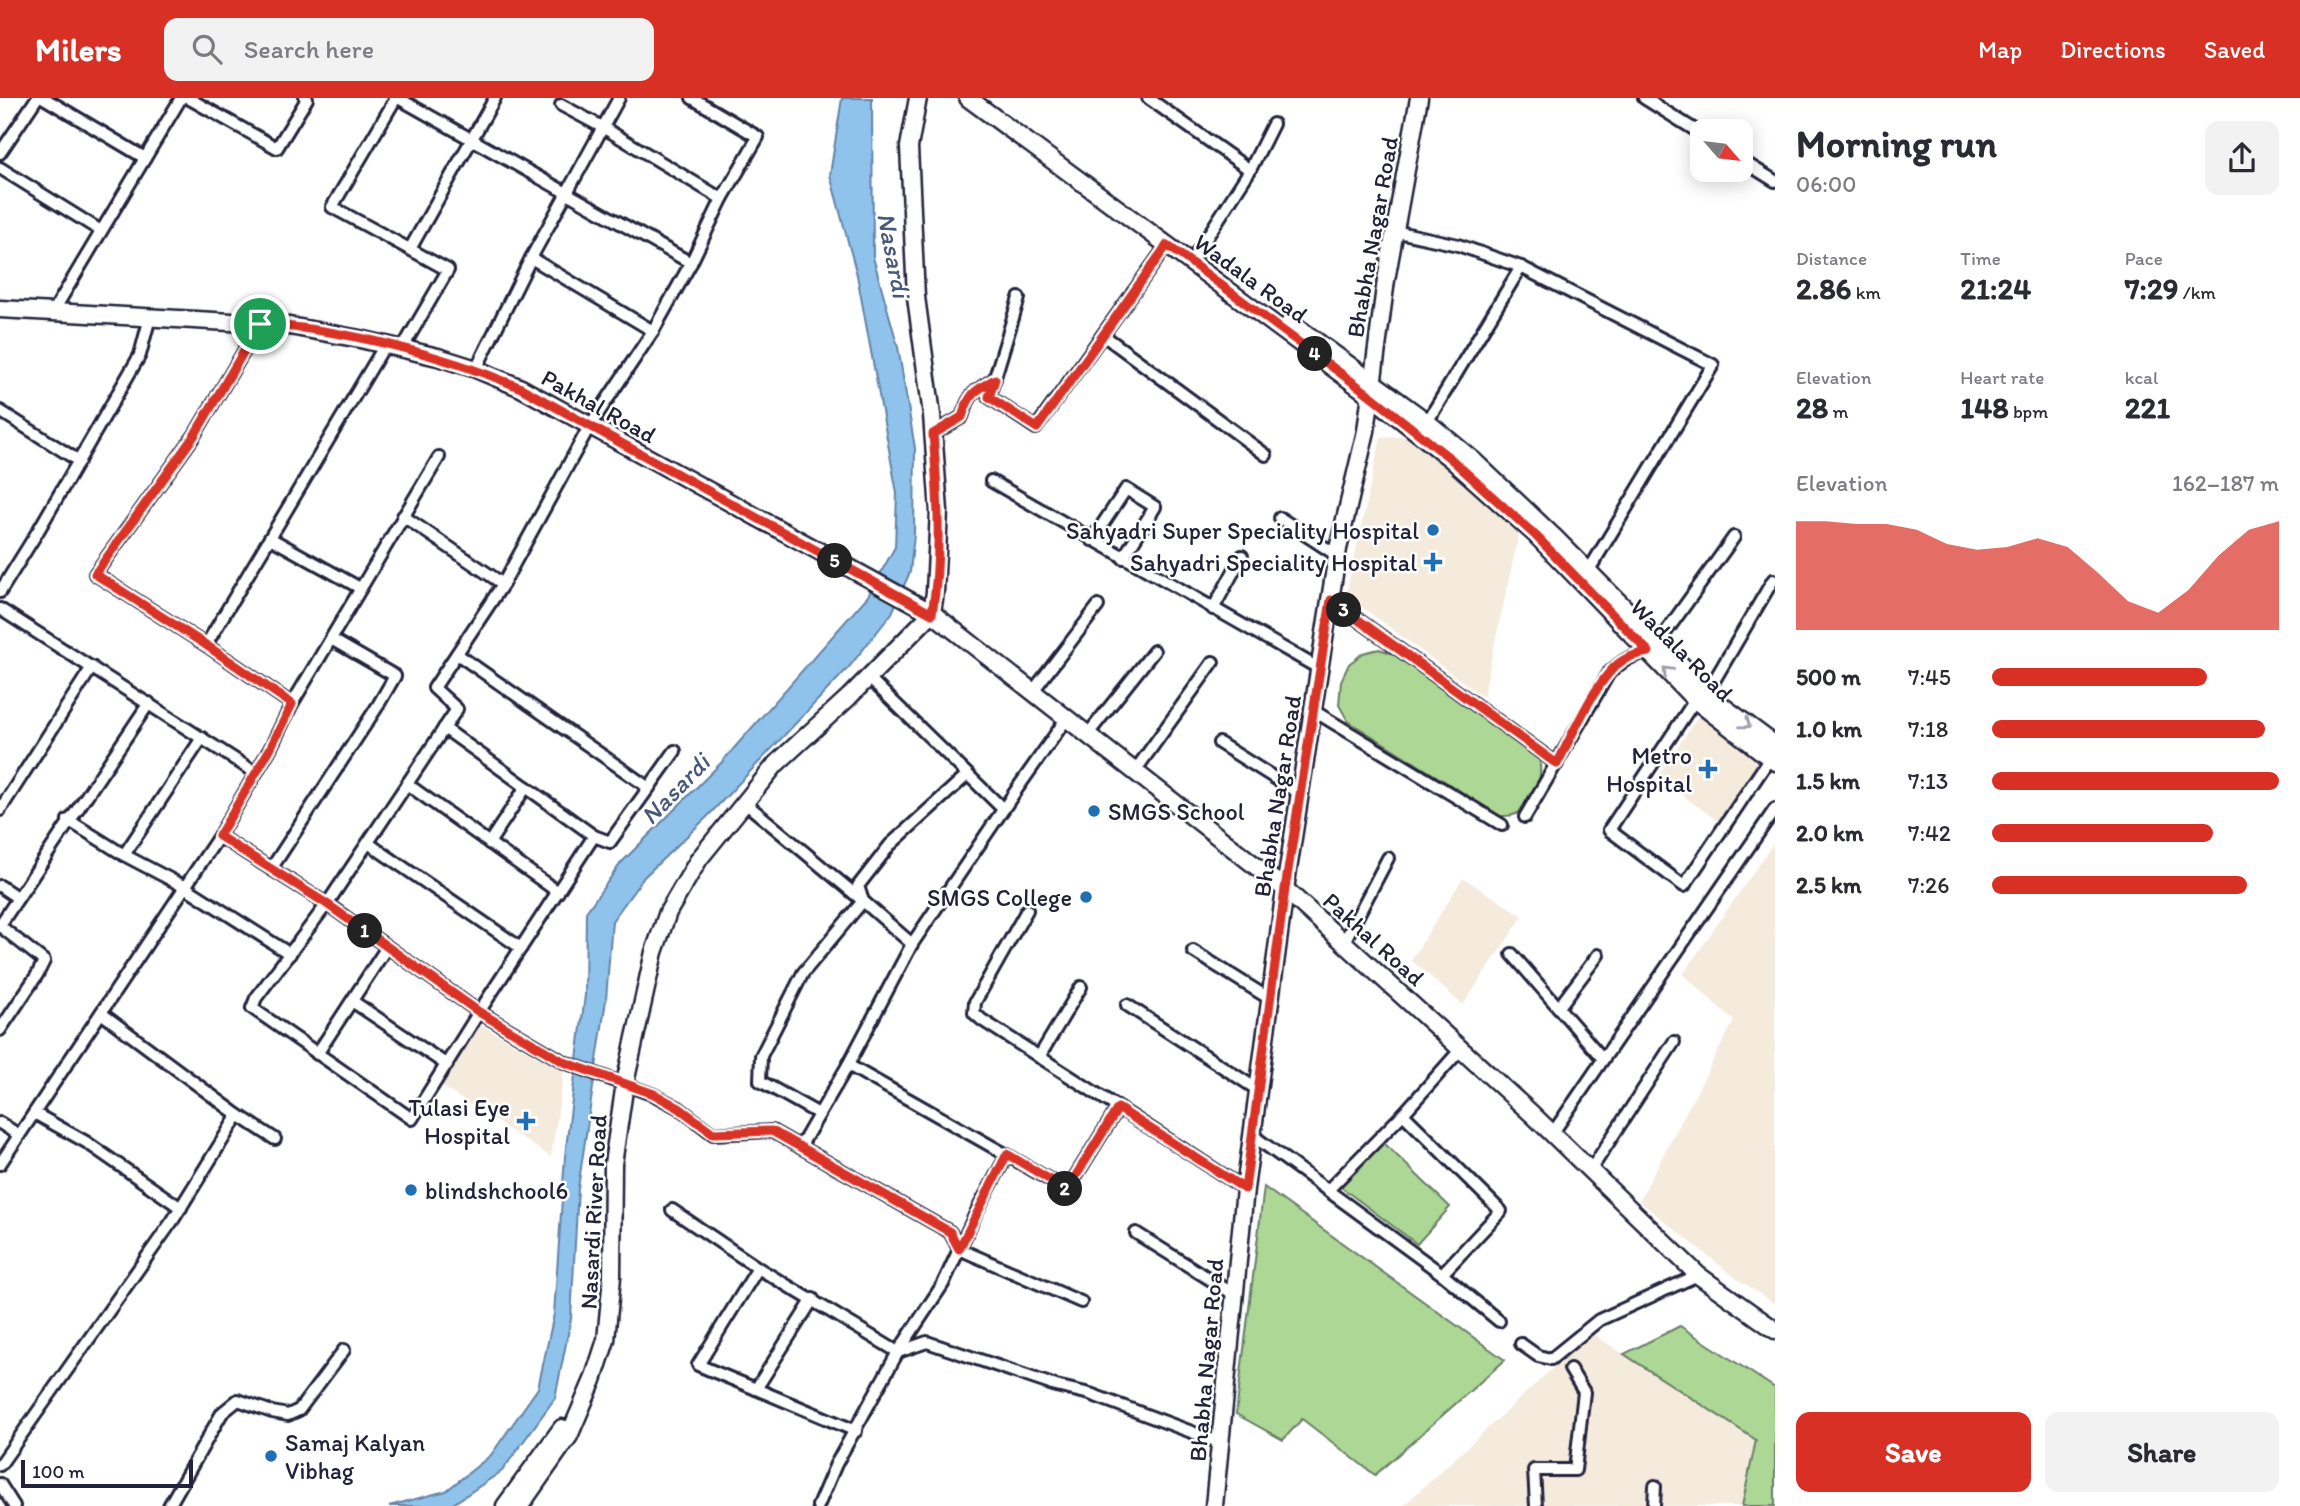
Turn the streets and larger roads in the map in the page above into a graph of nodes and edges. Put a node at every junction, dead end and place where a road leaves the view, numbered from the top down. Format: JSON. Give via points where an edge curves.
{"nodes":[{"id":1,"x":37,"y":98,"type":"edge"},
{"id":2,"x":44,"y":98,"type":"edge"},
{"id":3,"x":181,"y":98,"type":"edge"},
{"id":4,"x":187,"y":98,"type":"edge"},
{"id":5,"x":305,"y":98,"type":"edge"},
{"id":6,"x":397,"y":98,"type":"edge"},
{"id":7,"x":495,"y":98,"type":"edge"},
{"id":8,"x":619,"y":98,"type":"edge"},
{"id":9,"x":692,"y":98,"type":"edge"},
{"id":10,"x":918,"y":98,"type":"edge"},
{"id":11,"x":968,"y":98,"type":"edge"},
{"id":12,"x":982,"y":98,"type":"edge"},
{"id":13,"x":1148,"y":98,"type":"edge"},
{"id":14,"x":1419,"y":98,"type":"edge"},
{"id":15,"x":1644,"y":98,"type":"edge"},
{"id":16,"x":561,"y":105,"type":"dead end"},
{"id":17,"x":1273,"y":124,"type":"dead end"},
{"id":18,"x":1690,"y":127,"type":"edge"},
{"id":19,"x":604,"y":128,"type":"junction"},
{"id":20,"x":471,"y":139,"type":"junction"},
{"id":21,"x":0,"y":153,"type":"edge"},
{"id":22,"x":145,"y":158,"type":"junction"},
{"id":23,"x":0,"y":167,"type":"edge"},
{"id":24,"x":1754,"y":168,"type":"edge"},
{"id":25,"x":1251,"y":170,"type":"junction"},
{"id":26,"x":1775,"y":181,"type":"edge"},
{"id":27,"x":568,"y":194,"type":"junction"},
{"id":28,"x":722,"y":199,"type":"junction"},
{"id":29,"x":101,"y":231,"type":"junction"},
{"id":30,"x":1394,"y":231,"type":"junction"},
{"id":31,"x":1167,"y":245,"type":"junction"},
{"id":32,"x":410,"y":249,"type":"junction"},
{"id":33,"x":531,"y":258,"type":"junction"},
{"id":34,"x":1193,"y":258,"type":"junction"},
{"id":35,"x":691,"y":263,"type":"junction"},
{"id":36,"x":1521,"y":267,"type":"junction"},
{"id":37,"x":1019,"y":298,"type":"dead end"},
{"id":38,"x":0,"y":309,"type":"edge"},
{"id":39,"x":53,"y":312,"type":"junction"},
{"id":40,"x":150,"y":317,"type":"junction"},
{"id":41,"x":260,"y":324,"type":"junction"},
{"id":42,"x":653,"y":331,"type":"junction"},
{"id":43,"x":1103,"y":335,"type":"junction"},
{"id":44,"x":385,"y":345,"type":"junction"},
{"id":45,"x":402,"y":349,"type":"junction"},
{"id":46,"x":476,"y":369,"type":"junction"},
{"id":47,"x":995,"y":379,"type":"junction"},
{"id":48,"x":1370,"y":388,"type":"junction"},
{"id":49,"x":0,"y":411,"type":"edge"},
{"id":50,"x":1427,"y":422,"type":"junction"},
{"id":51,"x":589,"y":427,"type":"junction"},
{"id":52,"x":933,"y":434,"type":"junction"},
{"id":53,"x":1266,"y":455,"type":"dead end"},
{"id":54,"x":439,"y":457,"type":"dead end"},
{"id":55,"x":79,"y":461,"type":"junction"},
{"id":56,"x":991,"y":481,"type":"dead end"},
{"id":57,"x":402,"y":516,"type":"junction"},
{"id":58,"x":1280,"y":518,"type":"dead end"},
{"id":59,"x":1734,"y":537,"type":"dead end"},
{"id":60,"x":270,"y":538,"type":"junction"},
{"id":61,"x":1092,"y":540,"type":"junction"},
{"id":62,"x":1242,"y":556,"type":"dead end"},
{"id":63,"x":1338,"y":556,"type":"junction"},
{"id":64,"x":1123,"y":558,"type":"junction"},
{"id":65,"x":1585,"y":576,"type":"junction"},
{"id":66,"x":1773,"y":580,"type":"edge"},
{"id":67,"x":503,"y":584,"type":"junction"},
{"id":68,"x":360,"y":588,"type":"junction"},
{"id":69,"x":0,"y":592,"type":"edge"},
{"id":70,"x":1331,"y":600,"type":"junction"},
{"id":71,"x":1098,"y":606,"type":"dead end"},
{"id":72,"x":0,"y":609,"type":"edge"},
{"id":73,"x":1213,"y":609,"type":"junction"},
{"id":74,"x":926,"y":610,"type":"junction"},
{"id":75,"x":331,"y":639,"type":"junction"},
{"id":76,"x":206,"y":645,"type":"junction"},
{"id":77,"x":1654,"y":648,"type":"junction"},
{"id":78,"x":1154,"y":651,"type":"dead end"},
{"id":79,"x":457,"y":654,"type":"junction"},
{"id":80,"x":1213,"y":662,"type":"dead end"},
{"id":81,"x":92,"y":667,"type":"junction"},
{"id":82,"x":1320,"y":669,"type":"junction"},
{"id":83,"x":868,"y":677,"type":"junction"},
{"id":84,"x":1033,"y":691,"type":"junction"},
{"id":85,"x":1702,"y":695,"type":"junction"},
{"id":86,"x":149,"y":703,"type":"junction"},
{"id":87,"x":292,"y":704,"type":"junction"},
{"id":88,"x":1314,"y":711,"type":"junction"},
{"id":89,"x":1068,"y":718,"type":"junction"},
{"id":90,"x":444,"y":728,"type":"junction"},
{"id":91,"x":1088,"y":734,"type":"junction"},
{"id":92,"x":202,"y":738,"type":"junction"},
{"id":93,"x":1219,"y":743,"type":"dead end"},
{"id":94,"x":675,"y":751,"type":"dead end"},
{"id":95,"x":1773,"y":755,"type":"edge"},
{"id":96,"x":1557,"y":764,"type":"junction"},
{"id":97,"x":1135,"y":771,"type":"junction"},
{"id":98,"x":256,"y":773,"type":"junction"},
{"id":99,"x":967,"y":775,"type":"junction"},
{"id":100,"x":407,"y":784,"type":"junction"},
{"id":101,"x":526,"y":787,"type":"junction"},
{"id":102,"x":649,"y":788,"type":"junction"},
{"id":103,"x":1300,"y":794,"type":"junction"},
{"id":104,"x":744,"y":802,"type":"junction"},
{"id":105,"x":1003,"y":809,"type":"junction"},
{"id":106,"x":1775,"y":809,"type":"edge"},
{"id":107,"x":0,"y":810,"type":"edge"},
{"id":108,"x":1525,"y":817,"type":"dead end"},
{"id":109,"x":68,"y":820,"type":"junction"},
{"id":110,"x":1502,"y":825,"type":"dead end"},
{"id":111,"x":219,"y":836,"type":"junction"},
{"id":112,"x":594,"y":836,"type":"junction"},
{"id":113,"x":368,"y":843,"type":"junction"},
{"id":114,"x":489,"y":843,"type":"junction"},
{"id":115,"x":124,"y":855,"type":"junction"},
{"id":116,"x":1388,"y":858,"type":"dead end"},
{"id":117,"x":271,"y":869,"type":"junction"},
{"id":118,"x":0,"y":886,"type":"edge"},
{"id":119,"x":185,"y":887,"type":"junction"},
{"id":120,"x":1285,"y":889,"type":"junction"},
{"id":121,"x":558,"y":891,"type":"junction"},
{"id":122,"x":18,"y":898,"type":"junction"},
{"id":123,"x":863,"y":901,"type":"junction"},
{"id":124,"x":327,"y":904,"type":"junction"},
{"id":125,"x":1027,"y":910,"type":"dead end"},
{"id":126,"x":0,"y":925,"type":"edge"},
{"id":127,"x":1344,"y":943,"type":"junction"},
{"id":128,"x":912,"y":944,"type":"junction"},
{"id":129,"x":387,"y":947,"type":"junction"},
{"id":130,"x":521,"y":948,"type":"junction"},
{"id":131,"x":1193,"y":951,"type":"dead end"},
{"id":132,"x":290,"y":954,"type":"junction"},
{"id":133,"x":1512,"y":954,"type":"dead end"},
{"id":134,"x":1598,"y":955,"type":"dead end"},
{"id":135,"x":1081,"y":987,"type":"dead end"},
{"id":136,"x":1270,"y":999,"type":"junction"},
{"id":137,"x":352,"y":1001,"type":"junction"},
{"id":138,"x":1127,"y":1004,"type":"dead end"},
{"id":139,"x":1559,"y":1007,"type":"junction"},
{"id":140,"x":479,"y":1012,"type":"junction"},
{"id":141,"x":101,"y":1013,"type":"junction"},
{"id":142,"x":0,"y":1030,"type":"edge"},
{"id":143,"x":1674,"y":1042,"type":"dead end"},
{"id":144,"x":1461,"y":1049,"type":"junction"},
{"id":145,"x":317,"y":1054,"type":"junction"},
{"id":146,"x":1039,"y":1056,"type":"junction"},
{"id":147,"x":1603,"y":1059,"type":"junction"},
{"id":148,"x":447,"y":1065,"type":"junction"},
{"id":149,"x":848,"y":1065,"type":"junction"},
{"id":150,"x":618,"y":1081,"type":"junction"},
{"id":151,"x":1258,"y":1090,"type":"junction"},
{"id":152,"x":1118,"y":1108,"type":"junction"},
{"id":153,"x":34,"y":1113,"type":"junction"},
{"id":154,"x":820,"y":1114,"type":"junction"},
{"id":155,"x":1403,"y":1114,"type":"junction"},
{"id":156,"x":238,"y":1115,"type":"junction"},
{"id":157,"x":0,"y":1123,"type":"edge"},
{"id":158,"x":1552,"y":1134,"type":"junction"},
{"id":159,"x":19,"y":1135,"type":"junction"},
{"id":160,"x":1252,"y":1135,"type":"junction"},
{"id":161,"x":275,"y":1139,"type":"dead end"},
{"id":162,"x":800,"y":1147,"type":"junction"},
{"id":163,"x":1007,"y":1154,"type":"junction"},
{"id":164,"x":0,"y":1164,"type":"edge"},
{"id":165,"x":1590,"y":1171,"type":"junction"},
{"id":166,"x":1245,"y":1189,"type":"junction"},
{"id":167,"x":1328,"y":1189,"type":"junction"},
{"id":168,"x":181,"y":1208,"type":"junction"},
{"id":169,"x":672,"y":1210,"type":"dead end"},
{"id":170,"x":1136,"y":1233,"type":"dead end"},
{"id":171,"x":959,"y":1249,"type":"junction"},
{"id":172,"x":758,"y":1268,"type":"junction"},
{"id":173,"x":1442,"y":1274,"type":"junction"},
{"id":174,"x":1698,"y":1275,"type":"junction"},
{"id":175,"x":1235,"y":1295,"type":"junction"},
{"id":176,"x":813,"y":1299,"type":"junction"},
{"id":177,"x":1081,"y":1302,"type":"dead end"},
{"id":178,"x":1499,"y":1321,"type":"dead end"},
{"id":179,"x":1775,"y":1330,"type":"edge"},
{"id":180,"x":1521,"y":1344,"type":"dead end"},
{"id":181,"x":344,"y":1350,"type":"dead end"},
{"id":182,"x":898,"y":1352,"type":"junction"},
{"id":183,"x":1570,"y":1369,"type":"dead end"},
{"id":184,"x":757,"y":1389,"type":"junction"},
{"id":185,"x":580,"y":1412,"type":"junction"},
{"id":186,"x":856,"y":1431,"type":"junction"},
{"id":187,"x":1221,"y":1443,"type":"junction"},
{"id":188,"x":0,"y":1465,"type":"edge"},
{"id":189,"x":0,"y":1484,"type":"edge"},
{"id":190,"x":1655,"y":1486,"type":"dead end"},
{"id":191,"x":14,"y":1506,"type":"edge"},
{"id":192,"x":169,"y":1506,"type":"edge"},
{"id":193,"x":505,"y":1506,"type":"edge"},
{"id":194,"x":520,"y":1506,"type":"edge"},
{"id":195,"x":818,"y":1506,"type":"edge"},
{"id":196,"x":1214,"y":1506,"type":"edge"},
{"id":197,"x":1536,"y":1506,"type":"edge"},
{"id":198,"x":1654,"y":1506,"type":"edge"}],
"edges":[{"from":1,"to":21,"type":"street"},
{"from":2,"to":22,"type":"street"},
{"from":3,"to":22,"type":"street"},
{"from":4,"to":5,"type":"street","via":[[277,148]]},
{"from":6,"to":20,"type":"street"},
{"from":6,"to":32,"type":"street","via":[[332,207]]},
{"from":7,"to":20,"type":"street"},
{"from":8,"to":19,"type":"street"},
{"from":9,"to":28,"type":"street","via":[[758,137]]},
{"from":10,"to":52,"type":"street","via":[[909,147],[916,297]]},
{"from":11,"to":31,"type":"street","name":"Wadala Road"},
{"from":12,"to":34,"type":"street","name":"Wadala Road"},
{"from":13,"to":25,"type":"street"},
{"from":14,"to":30,"type":"street","name":"Bhabha Nagar Road"},
{"from":15,"to":18,"type":"street"},
{"from":16,"to":19,"type":"street"},
{"from":17,"to":25,"type":"street"},
{"from":19,"to":27,"type":"street"},
{"from":19,"to":28,"type":"street"},
{"from":20,"to":27,"type":"street"},
{"from":20,"to":32,"type":"street"},
{"from":22,"to":29,"type":"street"},
{"from":23,"to":29,"type":"street"},
{"from":24,"to":26,"type":"street"},
{"from":25,"to":34,"type":"street"},
{"from":27,"to":33,"type":"street"},
{"from":27,"to":35,"type":"street"},
{"from":28,"to":35,"type":"street"},
{"from":29,"to":39,"type":"street"},
{"from":30,"to":36,"type":"street","via":[[1458,245]]},
{"from":30,"to":48,"type":"street","name":"Bhabha Nagar Road"},
{"from":31,"to":34,"type":"street","name":"Wadala Road"},
{"from":31,"to":43,"type":"street"},
{"from":32,"to":45,"type":"street","via":[[448,270]]},
{"from":33,"to":42,"type":"street"},
{"from":33,"to":46,"type":"street"},
{"from":34,"to":48,"type":"street","name":"Wadala Road"},
{"from":35,"to":42,"type":"street"},
{"from":36,"to":50,"type":"street"},
{"from":36,"to":65,"type":"street","via":[[1713,365]]},
{"from":37,"to":47,"type":"street"},
{"from":38,"to":39,"type":"street","name":"Pakhal Road"},
{"from":39,"to":40,"type":"street","name":"Pakhal Road"},
{"from":40,"to":41,"type":"street","name":"Pakhal Road"},
{"from":40,"to":55,"type":"street","via":[[140,355]]},
{"from":41,"to":44,"type":"street","name":"Pakhal Road"},
{"from":41,"to":76,"type":"street","via":[[194,436],[95,574]]},
{"from":42,"to":51,"type":"street"},
{"from":43,"to":47,"type":"street","via":[[1037,428],[989,397]]},
{"from":43,"to":53,"type":"street"},
{"from":44,"to":45,"type":"street","name":"Pakhal Road"},
{"from":44,"to":60,"type":"street"},
{"from":45,"to":46,"type":"street","name":"Pakhal Road"},
{"from":46,"to":51,"type":"street","name":"Pakhal Road","via":[[521,388]]},
{"from":47,"to":52,"type":"street","via":[[968,397],[962,417]]},
{"from":48,"to":50,"type":"street","name":"Wadala Road"},
{"from":48,"to":63,"type":"street","name":"Bhabha Nagar Road","via":[[1366,431]]},
{"from":48,"to":65,"type":"street","name":"Wadala Road"},
{"from":49,"to":55,"type":"street"},
{"from":50,"to":65,"type":"street","name":"Wadala Road","via":[[1474,460]]},
{"from":51,"to":67,"type":"street"},
{"from":51,"to":74,"type":"street","name":"Pakhal Road"},
{"from":52,"to":74,"type":"street","via":[[939,511],[935,592]]},
{"from":54,"to":57,"type":"street"},
{"from":55,"to":69,"type":"street"},
{"from":56,"to":61,"type":"street"},
{"from":57,"to":67,"type":"street"},
{"from":57,"to":68,"type":"street"},
{"from":58,"to":63,"type":"street"},
{"from":59,"to":77,"type":"street"},
{"from":60,"to":68,"type":"street"},
{"from":60,"to":76,"type":"street"},
{"from":61,"to":64,"type":"street"},
{"from":61,"to":64,"type":"street","via":[[1126,489],[1156,507]]},
{"from":62,"to":73,"type":"street"},
{"from":63,"to":70,"type":"street","name":"Bhabha Nagar Road"},
{"from":64,"to":73,"type":"street"},
{"from":65,"to":77,"type":"street","name":"Wadala Road"},
{"from":66,"to":85,"type":"street"},
{"from":67,"to":79,"type":"street"},
{"from":68,"to":75,"type":"street"},
{"from":70,"to":82,"type":"street","name":"Bhabha Nagar Road"},
{"from":70,"to":96,"type":"street"},
{"from":71,"to":84,"type":"street"},
{"from":72,"to":81,"type":"street"},
{"from":73,"to":82,"type":"street"},
{"from":74,"to":83,"type":"street","name":"Nasardi River Road"},
{"from":74,"to":84,"type":"street","name":"Pakhal Road"},
{"from":75,"to":87,"type":"street"},
{"from":75,"to":117,"type":"street","via":[[395,676]]},
{"from":76,"to":87,"type":"street"},
{"from":77,"to":85,"type":"street","name":"Wadala Road"},
{"from":77,"to":96,"type":"street","via":[[1620,662],[1609,673]]},
{"from":78,"to":91,"type":"street"},
{"from":79,"to":90,"type":"street","via":[[434,688],[457,709]]},
{"from":79,"to":102,"type":"street"},
{"from":80,"to":97,"type":"street"},
{"from":81,"to":86,"type":"street"},
{"from":81,"to":107,"type":"street"},
{"from":82,"to":88,"type":"street","name":"Bhabha Nagar Road"},
{"from":83,"to":99,"type":"street"},
{"from":83,"to":104,"type":"street","name":"Nasardi River Road","via":[[776,764]]},
{"from":84,"to":89,"type":"street","name":"Pakhal Road"},
{"from":85,"to":95,"type":"street","name":"Wadala Road"},
{"from":85,"to":95,"type":"street","via":[[1609,830],[1684,886]]},
{"from":86,"to":92,"type":"street"},
{"from":86,"to":109,"type":"street"},
{"from":87,"to":98,"type":"street"},
{"from":88,"to":103,"type":"street","name":"Bhabha Nagar Road"},
{"from":88,"to":110,"type":"street"},
{"from":89,"to":91,"type":"street","name":"Pakhal Road"},
{"from":89,"to":105,"type":"street"},
{"from":90,"to":100,"type":"street"},
{"from":90,"to":101,"type":"street"},
{"from":91,"to":97,"type":"street","name":"Pakhal Road"},
{"from":92,"to":98,"type":"street"},
{"from":92,"to":115,"type":"street"},
{"from":93,"to":103,"type":"street"},
{"from":94,"to":102,"type":"street"},
{"from":96,"to":108,"type":"street"},
{"from":97,"to":120,"type":"street","name":"Pakhal Road"},
{"from":98,"to":111,"type":"street"},
{"from":99,"to":105,"type":"street"},
{"from":99,"to":123,"type":"street","via":[[890,845],[858,886]]},
{"from":100,"to":113,"type":"street"},
{"from":100,"to":114,"type":"street"},
{"from":101,"to":112,"type":"street"},
{"from":101,"to":114,"type":"street"},
{"from":102,"to":112,"type":"street","via":[[610,842]]},
{"from":103,"to":120,"type":"street","name":"Bhabha Nagar Road"},
{"from":104,"to":123,"type":"street"},
{"from":104,"to":150,"type":"street","name":"Nasardi River Road","via":[[699,859],[668,912]]},
{"from":105,"to":128,"type":"street"},
{"from":106,"to":147,"type":"street"},
{"from":109,"to":115,"type":"street"},
{"from":109,"to":122,"type":"street"},
{"from":111,"to":117,"type":"street"},
{"from":111,"to":119,"type":"street"},
{"from":112,"to":121,"type":"street"},
{"from":113,"to":124,"type":"street"},
{"from":113,"to":130,"type":"street"},
{"from":114,"to":121,"type":"street"},
{"from":115,"to":119,"type":"street"},
{"from":116,"to":127,"type":"street"},
{"from":117,"to":124,"type":"street"},
{"from":118,"to":122,"type":"street"},
{"from":119,"to":132,"type":"street"},
{"from":119,"to":141,"type":"street"},
{"from":120,"to":127,"type":"street","name":"Pakhal Road"},
{"from":120,"to":136,"type":"street","name":"Bhabha Nagar Road"},
{"from":121,"to":130,"type":"street"},
{"from":122,"to":126,"type":"street"},
{"from":123,"to":128,"type":"street"},
{"from":123,"to":154,"type":"street","via":[[803,973],[761,1056],[760,1081]]},
{"from":124,"to":129,"type":"street"},
{"from":124,"to":132,"type":"street"},
{"from":125,"to":146,"type":"street","via":[[975,1002],[974,1013]]},
{"from":126,"to":142,"type":"street","via":[[44,961]]},
{"from":127,"to":144,"type":"street","name":"Pakhal Road"},
{"from":128,"to":149,"type":"street"},
{"from":129,"to":137,"type":"street"},
{"from":129,"to":140,"type":"street"},
{"from":130,"to":140,"type":"street"},
{"from":131,"to":136,"type":"street"},
{"from":132,"to":145,"type":"street","via":[[252,1008]]},
{"from":133,"to":139,"type":"street"},
{"from":134,"to":139,"type":"street"},
{"from":135,"to":146,"type":"street"},
{"from":136,"to":151,"type":"street","name":"Bhabha Nagar Road"},
{"from":137,"to":145,"type":"street"},
{"from":137,"to":148,"type":"street"},
{"from":138,"to":151,"type":"street"},
{"from":139,"to":147,"type":"street"},
{"from":140,"to":148,"type":"street"},
{"from":140,"to":150,"type":"street","via":[[564,1062]]},
{"from":141,"to":153,"type":"street"},
{"from":141,"to":156,"type":"street"},
{"from":143,"to":165,"type":"street"},
{"from":144,"to":155,"type":"street"},
{"from":144,"to":158,"type":"street","name":"Pakhal Road"},
{"from":145,"to":148,"type":"street","via":[[412,1119]]},
{"from":146,"to":152,"type":"street"},
{"from":147,"to":158,"type":"street"},
{"from":149,"to":154,"type":"street"},
{"from":149,"to":163,"type":"street"},
{"from":150,"to":162,"type":"street","via":[[654,1094],[713,1133],[772,1131]]},
{"from":150,"to":185,"type":"street","name":"Nasardi River Road","via":[[610,1322]]},
{"from":151,"to":160,"type":"street","name":"Bhabha Nagar Road"},
{"from":152,"to":163,"type":"street","via":[[1067,1190]]},
{"from":152,"to":166,"type":"street"},
{"from":153,"to":159,"type":"street"},
{"from":153,"to":168,"type":"street","via":[[86,1142]]},
{"from":154,"to":162,"type":"street"},
{"from":155,"to":167,"type":"street"},
{"from":155,"to":173,"type":"street","via":[[1501,1212]]},
{"from":156,"to":161,"type":"street"},
{"from":156,"to":168,"type":"street"},
{"from":157,"to":159,"type":"street"},
{"from":158,"to":165,"type":"street","name":"Pakhal Road"},
{"from":159,"to":164,"type":"street"},
{"from":160,"to":166,"type":"street","name":"Bhabha Nagar Road"},
{"from":160,"to":167,"type":"street"},
{"from":162,"to":171,"type":"street","via":[[950,1232]]},
{"from":163,"to":171,"type":"street"},
{"from":165,"to":174,"type":"street","name":"Pakhal Road"},
{"from":166,"to":175,"type":"street","name":"Bhabha Nagar Road"},
{"from":167,"to":173,"type":"street"},
{"from":168,"to":188,"type":"street"},
{"from":169,"to":172,"type":"street"},
{"from":170,"to":175,"type":"street"},
{"from":171,"to":177,"type":"street"},
{"from":171,"to":182,"type":"street","via":[[943,1284]]},
{"from":172,"to":176,"type":"street"},
{"from":172,"to":184,"type":"street","via":[[698,1365]]},
{"from":173,"to":178,"type":"street"},
{"from":174,"to":179,"type":"street","name":"Pakhal Road"},
{"from":174,"to":180,"type":"street","via":[[1599,1320],[1551,1359]]},
{"from":175,"to":187,"type":"street","name":"Bhabha Nagar Road"},
{"from":176,"to":182,"type":"street"},
{"from":176,"to":184,"type":"street"},
{"from":181,"to":192,"type":"street","via":[[299,1410],[288,1415],[238,1400],[222,1413]]},
{"from":182,"to":186,"type":"street"},
{"from":182,"to":187,"type":"street","via":[[927,1342],[1090,1394]]},
{"from":183,"to":197,"type":"street","via":[[1584,1392],[1574,1470],[1534,1470]]},
{"from":184,"to":186,"type":"street"},
{"from":185,"to":193,"type":"street","via":[[558,1432]]},
{"from":185,"to":194,"type":"street","name":"Nasardi River Road","via":[[569,1436]]},
{"from":186,"to":195,"type":"street"},
{"from":187,"to":196,"type":"street","name":"Bhabha Nagar Road"},
{"from":189,"to":191,"type":"street"},
{"from":190,"to":198,"type":"street"}]}
